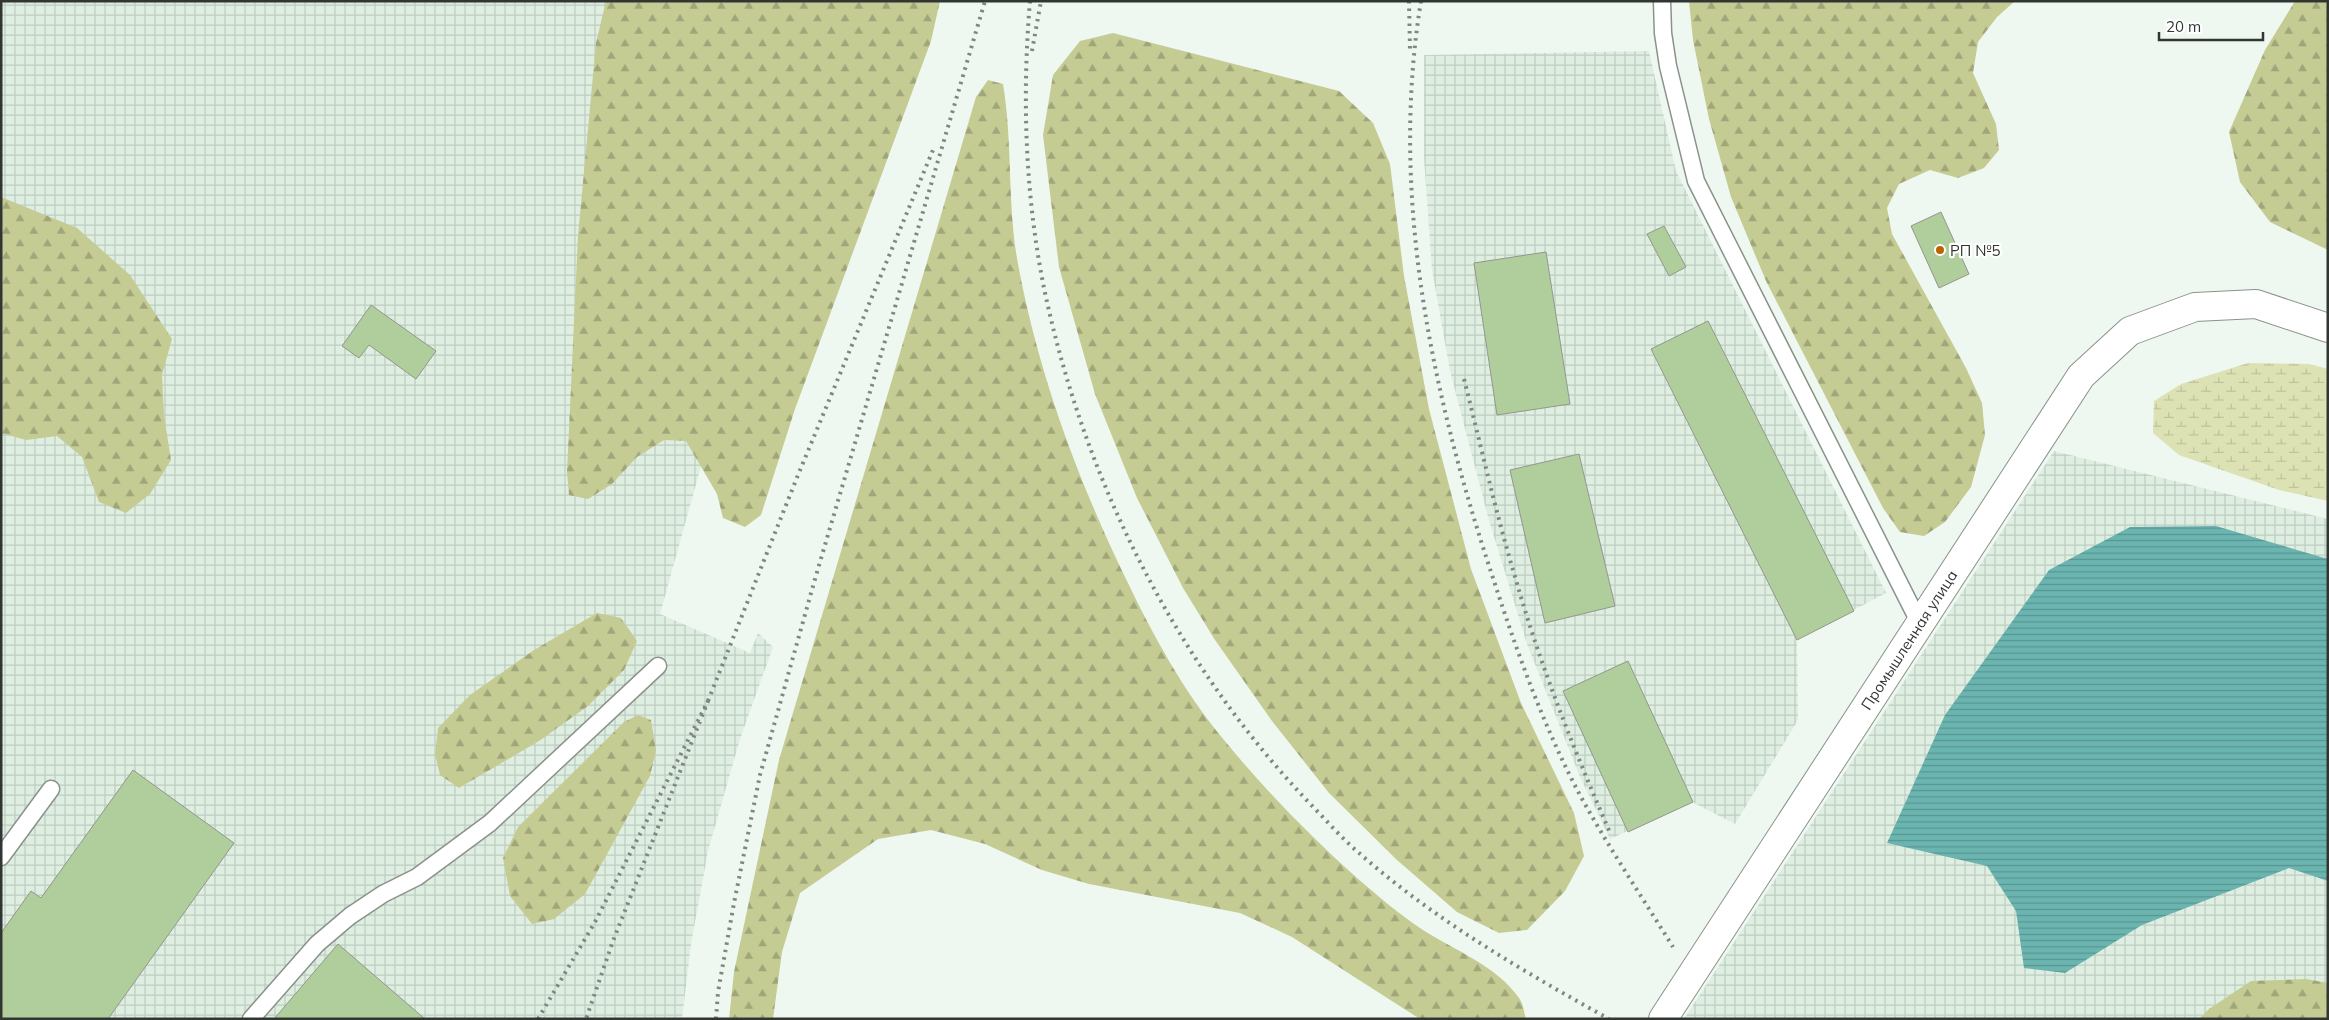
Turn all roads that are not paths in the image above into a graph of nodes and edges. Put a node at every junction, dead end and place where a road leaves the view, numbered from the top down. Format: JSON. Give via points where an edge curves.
{"nodes":[{"id":1,"x":1662,"y":1,"type":"edge"},
{"id":2,"x":2328,"y":328,"type":"edge"},
{"id":3,"x":1920,"y":624,"type":"junction"},
{"id":4,"x":658,"y":666,"type":"dead end"},
{"id":5,"x":51,"y":789,"type":"dead end"},
{"id":6,"x":1,"y":857,"type":"edge"},
{"id":7,"x":252,"y":1019,"type":"edge"},
{"id":8,"x":1663,"y":1019,"type":"edge"}],
"edges":[{"from":1,"to":3,"type":"lane","via":[[1668,66],[1696,181]]},
{"from":2,"to":3,"type":"street","name":"Промышленная улица","via":[[2256,304],[2195,306],[2130,331],[2081,376]]},
{"from":3,"to":8,"type":"street","name":"Промышленная улица"},
{"from":4,"to":7,"type":"lane","via":[[490,823],[417,877],[350,916],[317,944]]},
{"from":5,"to":6,"type":"lane"}]}
